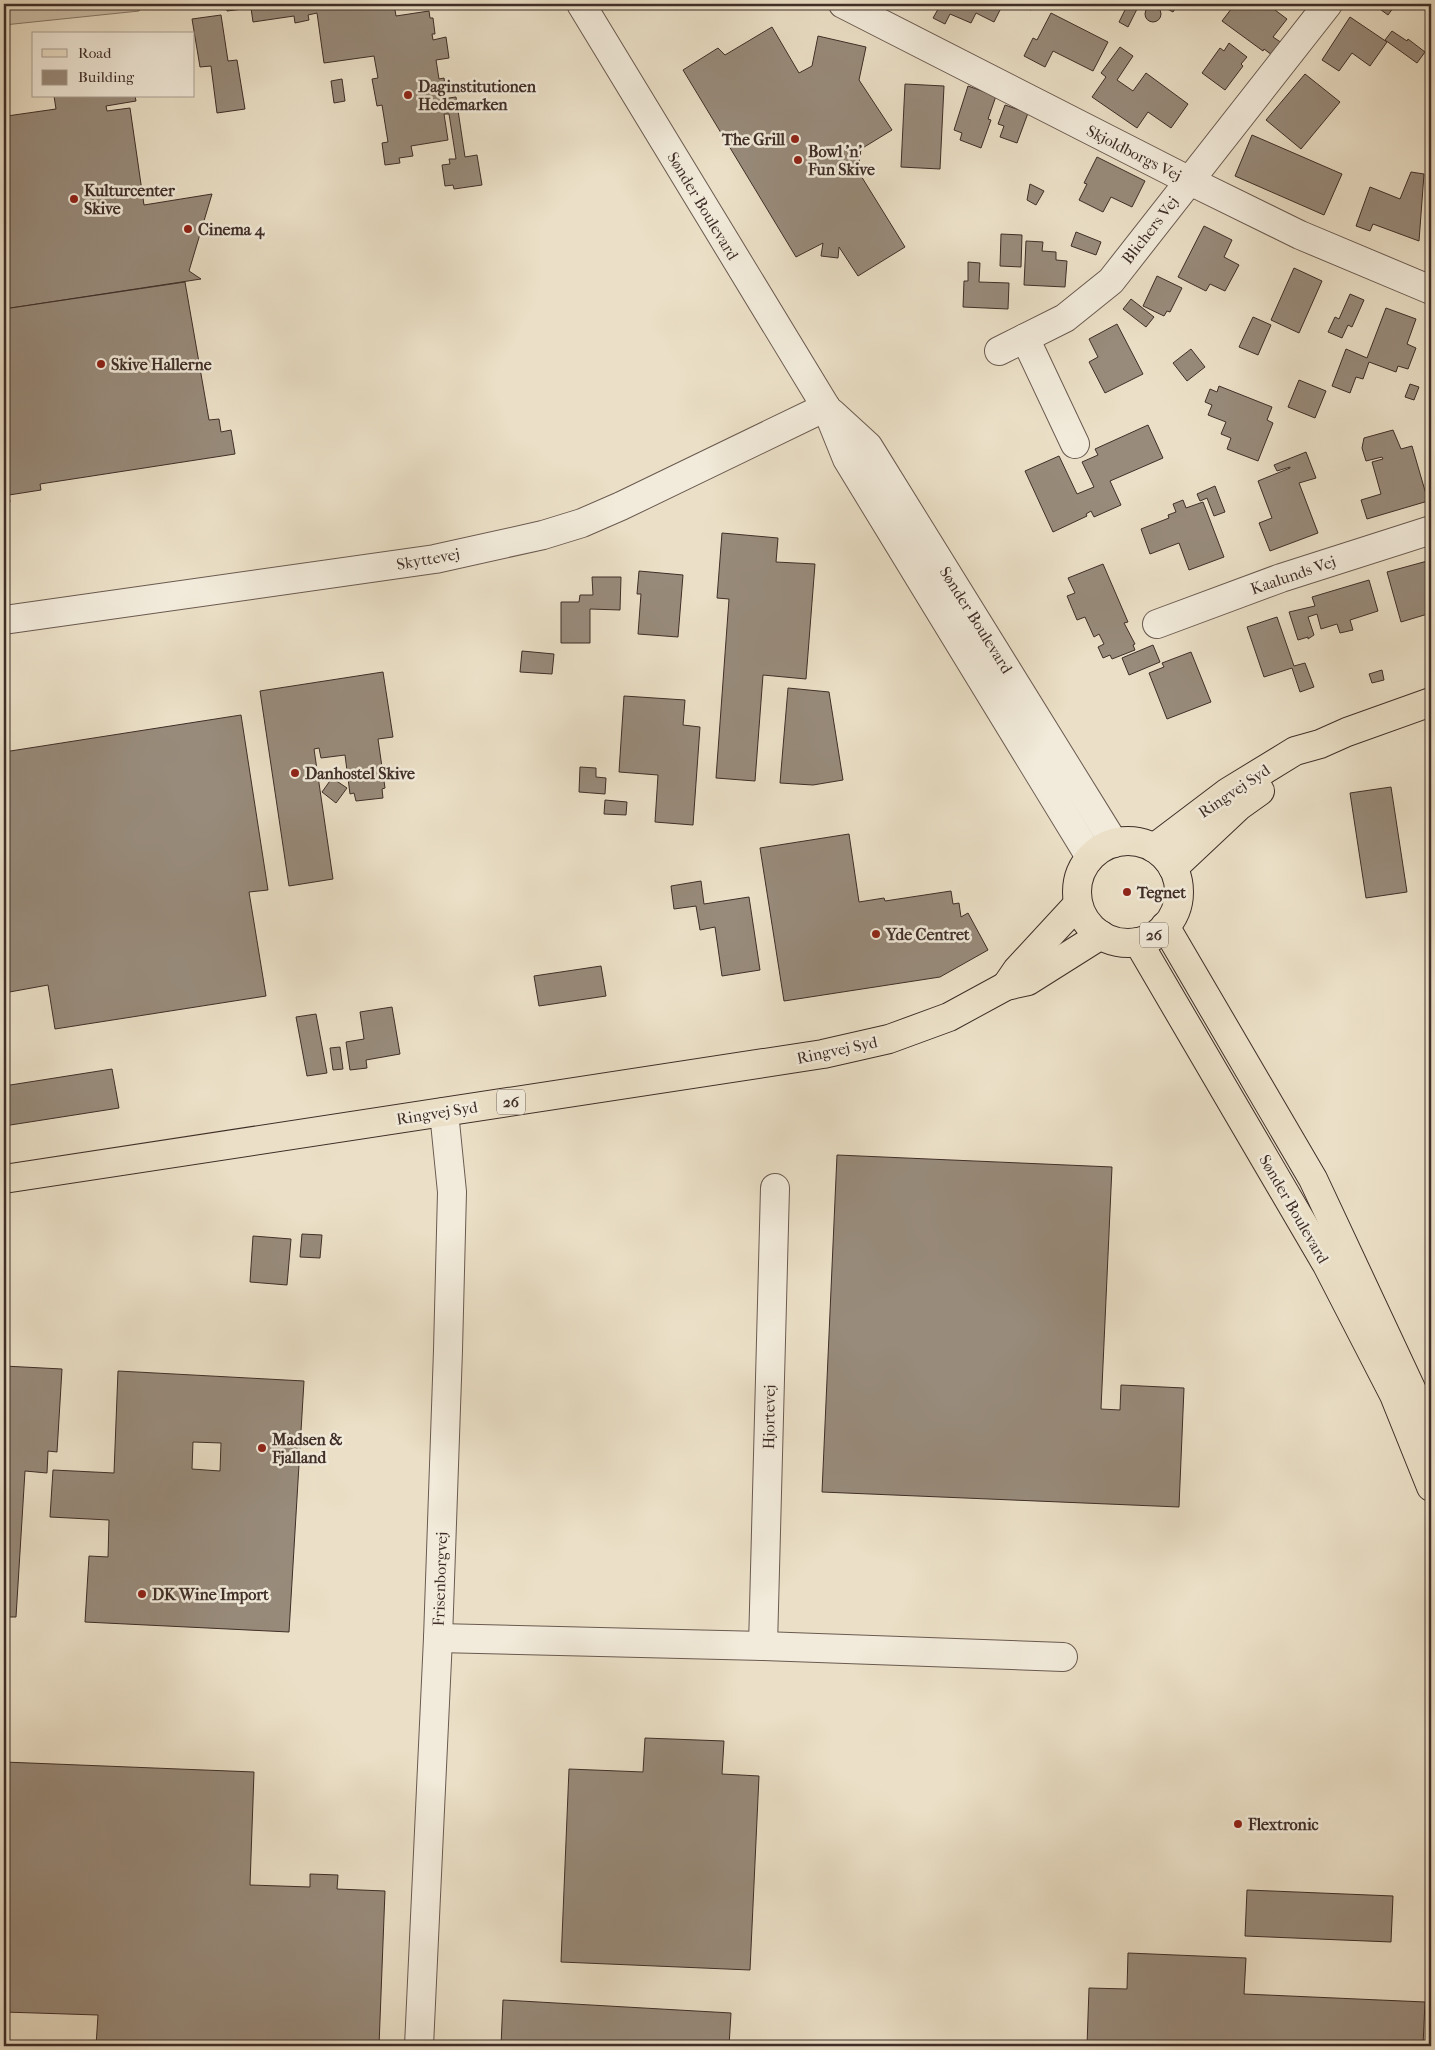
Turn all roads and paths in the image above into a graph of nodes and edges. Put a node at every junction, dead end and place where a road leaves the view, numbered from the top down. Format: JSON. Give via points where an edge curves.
{"nodes":[{"id":1,"x":581,"y":4,"type":"edge"},
{"id":2,"x":843,"y":4,"type":"edge"},
{"id":3,"x":1328,"y":4,"type":"edge"},
{"id":4,"x":1188,"y":180,"type":"junction"},
{"id":5,"x":1431,"y":290,"type":"edge"},
{"id":6,"x":1025,"y":338,"type":"junction"},
{"id":7,"x":999,"y":351,"type":"dead end"},
{"id":8,"x":826,"y":407,"type":"junction"},
{"id":9,"x":1075,"y":444,"type":"dead end"},
{"id":10,"x":1431,"y":530,"type":"edge"},
{"id":11,"x":4,"y":620,"type":"edge"},
{"id":12,"x":1157,"y":624,"type":"dead end"},
{"id":13,"x":1431,"y":702,"type":"edge"},
{"id":14,"x":1320,"y":744,"type":"junction"},
{"id":15,"x":1114,"y":843,"type":"junction"},
{"id":16,"x":1154,"y":848,"type":"junction"},
{"id":17,"x":1090,"y":857,"type":"junction"},
{"id":18,"x":1173,"y":868,"type":"junction"},
{"id":19,"x":1078,"y":904,"type":"junction"},
{"id":20,"x":1165,"y":926,"type":"junction"},
{"id":21,"x":1101,"y":935,"type":"junction"},
{"id":22,"x":1138,"y":942,"type":"junction"},
{"id":23,"x":1006,"y":986,"type":"junction"},
{"id":24,"x":444,"y":1112,"type":"junction"},
{"id":25,"x":4,"y":1179,"type":"edge"},
{"id":26,"x":775,"y":1188,"type":"dead end"},
{"id":27,"x":1431,"y":1431,"type":"edge"},
{"id":28,"x":1431,"y":1487,"type":"edge"},
{"id":29,"x":438,"y":1638,"type":"junction"},
{"id":30,"x":764,"y":1646,"type":"junction"},
{"id":31,"x":1063,"y":1657,"type":"dead end"},
{"id":32,"x":419,"y":2046,"type":"edge"}],
"edges":[{"from":1,"to":8,"type":"street","name":"Sønder Boulevard"},
{"from":2,"to":4,"type":"street","name":"Skjoldborgs Vej"},
{"from":3,"to":4,"type":"street","name":"Blichers Vej"},
{"from":4,"to":5,"type":"street","name":"Skjoldborgs Vej","via":[[1313,241]]},
{"from":4,"to":6,"type":"street","name":"Blichers Vej","via":[[1111,281],[1066,318]]},
{"from":6,"to":7,"type":"street","name":"Blichers Vej"},
{"from":6,"to":9,"type":"street"},
{"from":8,"to":11,"type":"street","name":"Skyttevej","via":[[622,506],[543,535],[435,559]]},
{"from":8,"to":15,"type":"street","name":"Sønder Boulevard","via":[[868,446]]},
{"from":8,"to":17,"type":"street","name":"Sønder Boulevard","via":[[847,459]]},
{"from":10,"to":12,"type":"street","name":"Kaalunds Vej","via":[[1281,578]]},
{"from":13,"to":14,"type":"main road","name":"Ringvej Syd"},
{"from":14,"to":16,"type":"main road","name":"Ringvej Syd","via":[[1295,751],[1228,792]]},
{"from":14,"to":18,"type":"main road","name":"Ringvej Syd","via":[[1239,806]]},
{"from":15,"to":16,"type":"main road","via":[[1134,842]]},
{"from":15,"to":17,"type":"main road","number":"26"},
{"from":16,"to":18,"type":"main road"},
{"from":17,"to":19,"type":"main road","number":"26","via":[[1078,879]]},
{"from":18,"to":20,"type":"main road","number":"26","via":[[1178,898]]},
{"from":19,"to":21,"type":"main road","number":"26","via":[[1091,927]]},
{"from":19,"to":23,"type":"main road","name":"Ringvej Syd","number":"26"},
{"from":20,"to":22,"type":"main road","number":"26"},
{"from":20,"to":27,"type":"main road","name":"Sønder Boulevard","via":[[1313,1179]]},
{"from":21,"to":22,"type":"main road","number":"26","via":[[1113,940]]},
{"from":21,"to":23,"type":"main road","name":"Ringvej Syd","number":"26","via":[[1028,980]]},
{"from":22,"to":28,"type":"main road","name":"Sønder Boulevard","via":[[1327,1266],[1394,1396]]},
{"from":23,"to":24,"type":"main road","name":"Ringvej Syd","number":"26","via":[[949,1017],[889,1039],[832,1052]]},
{"from":24,"to":25,"type":"main road","name":"Ringvej Syd","number":"26"},
{"from":24,"to":29,"type":"street","name":"Frisenborgvej","via":[[452,1192]]},
{"from":26,"to":30,"type":"street","name":"Hjortevej"},
{"from":29,"to":30,"type":"street"},
{"from":29,"to":32,"type":"street","name":"Frisenborgvej"},
{"from":30,"to":31,"type":"street"}]}
